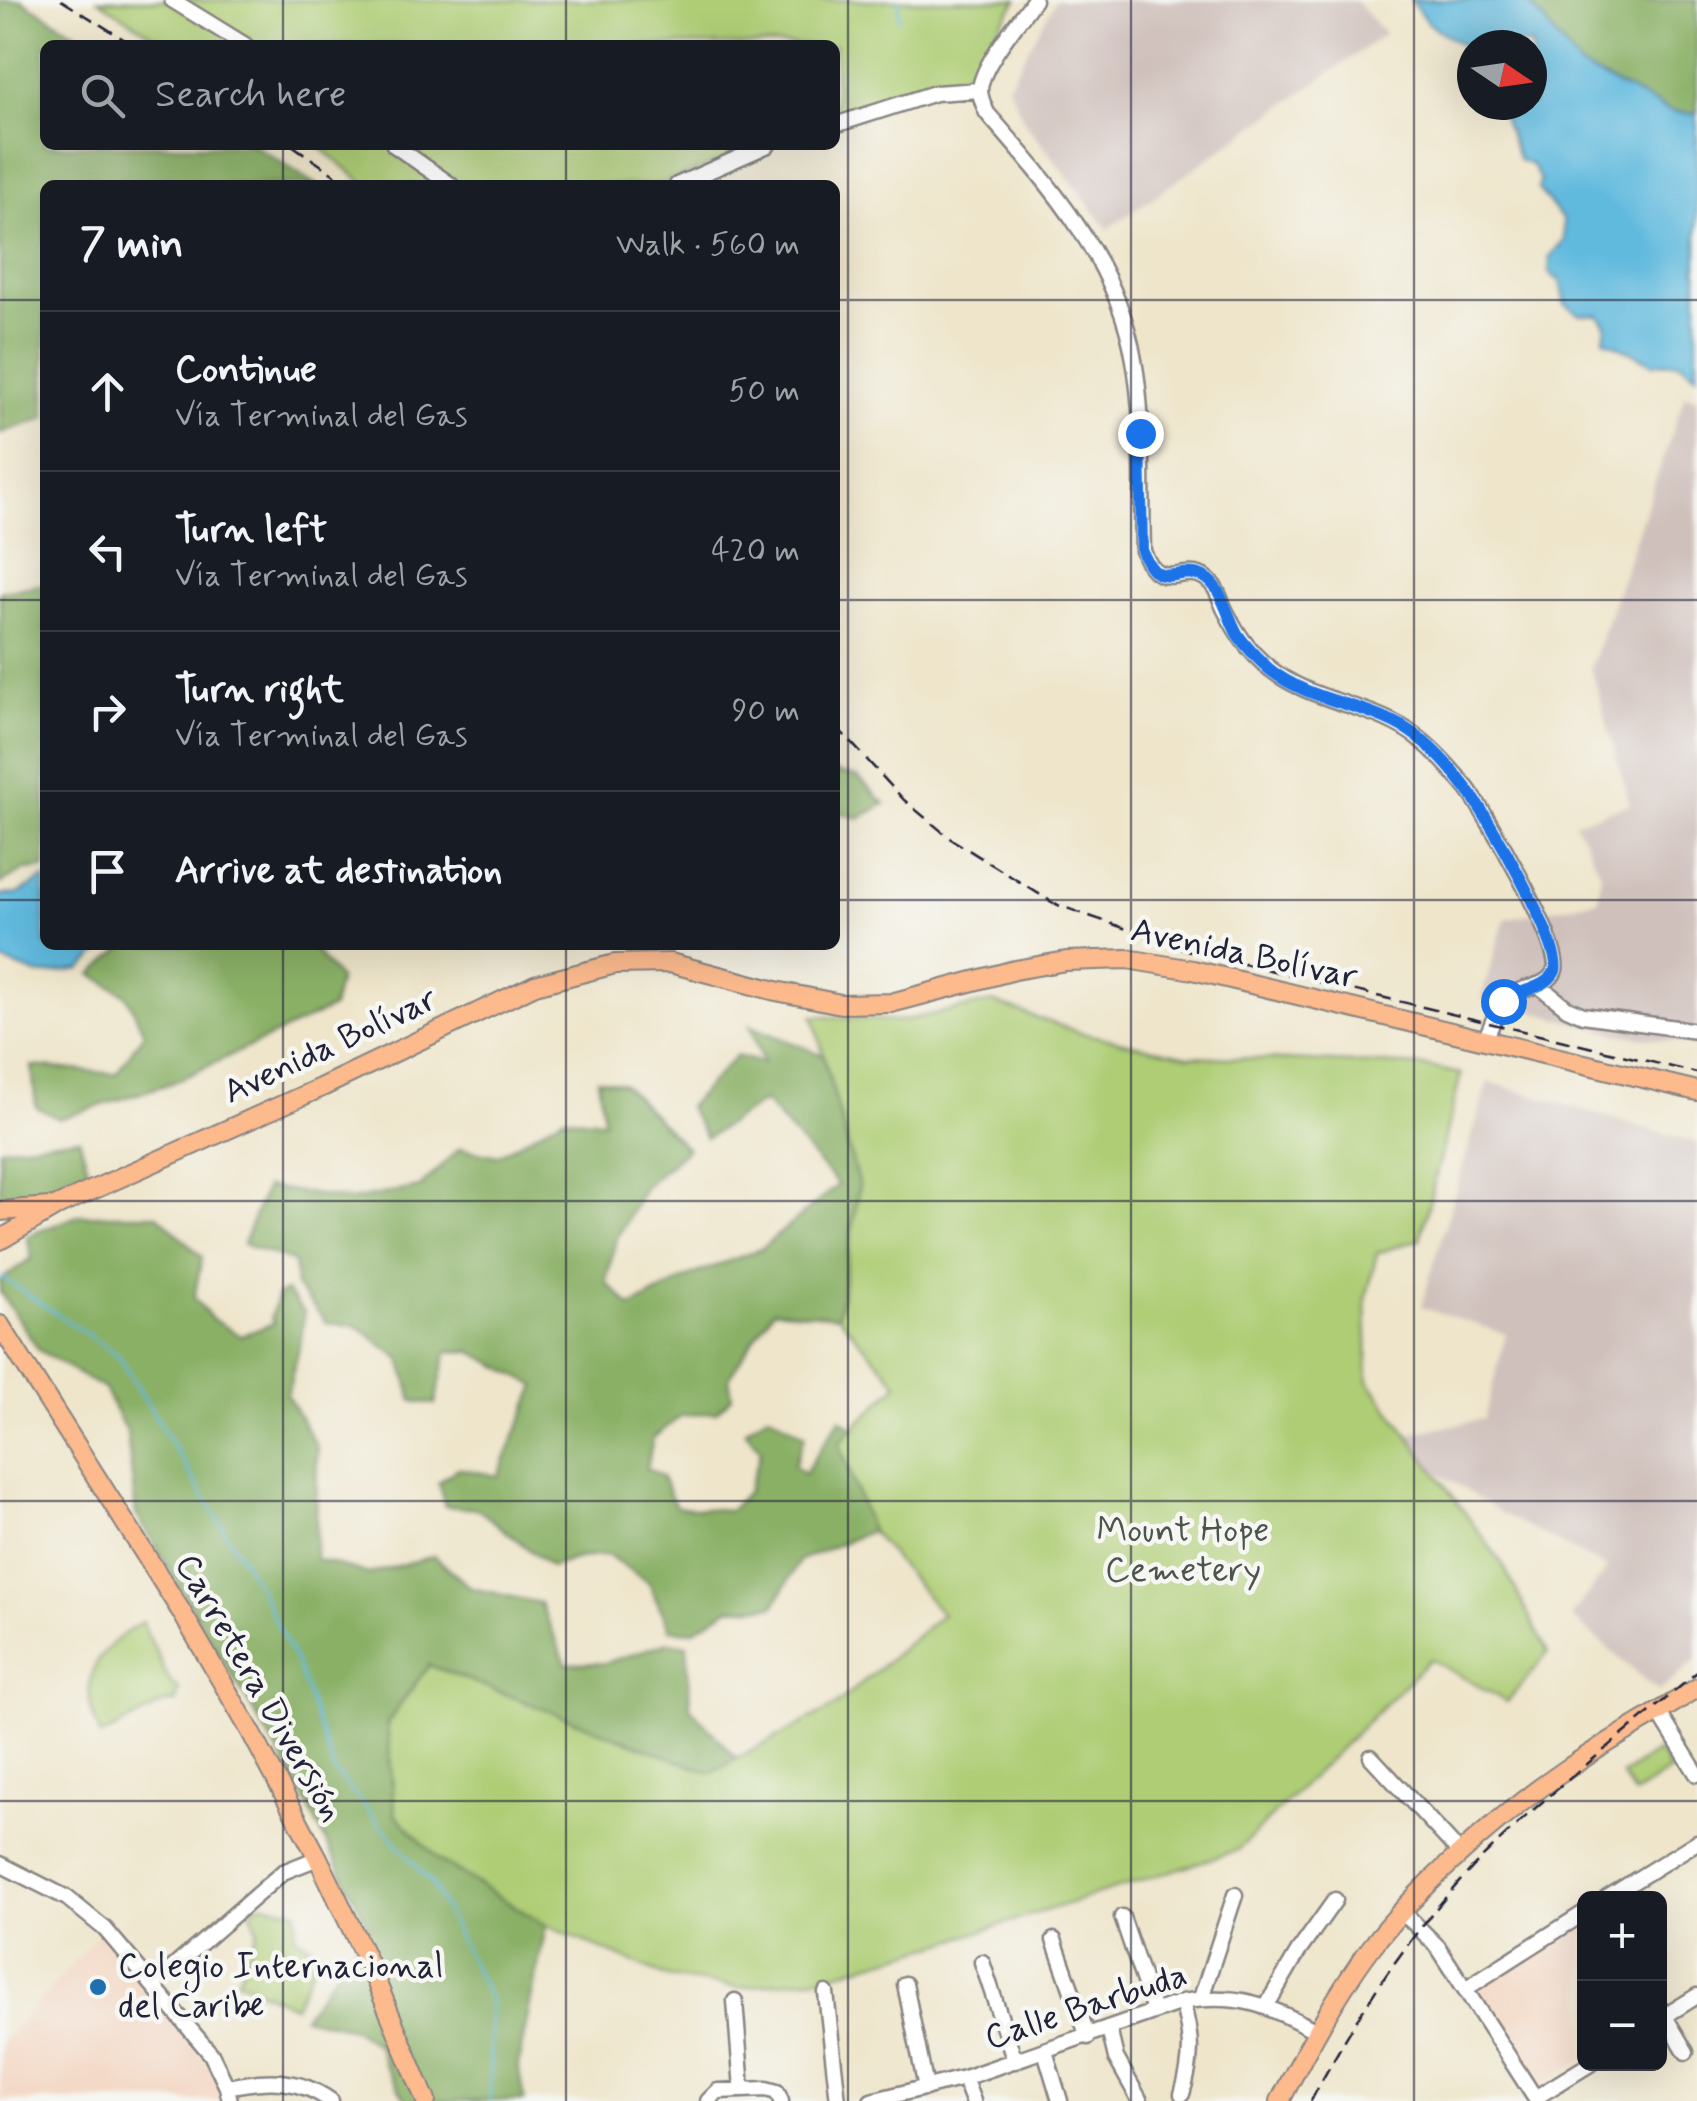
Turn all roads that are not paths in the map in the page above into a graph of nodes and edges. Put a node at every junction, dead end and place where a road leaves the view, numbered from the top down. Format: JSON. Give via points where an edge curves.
{"nodes":[{"id":1,"x":172,"y":0,"type":"edge"},
{"id":2,"x":1034,"y":0,"type":"edge"},
{"id":3,"x":237,"y":40,"type":"edge"},
{"id":4,"x":980,"y":90,"type":"junction"},
{"id":5,"x":840,"y":122,"type":"edge"},
{"id":6,"x":401,"y":150,"type":"edge"},
{"id":7,"x":757,"y":150,"type":"edge"},
{"id":8,"x":444,"y":180,"type":"edge"},
{"id":9,"x":688,"y":180,"type":"edge"},
{"id":10,"x":1538,"y":985,"type":"junction"},
{"id":11,"x":1697,"y":1031,"type":"edge"},
{"id":12,"x":1484,"y":1040,"type":"junction"},
{"id":13,"x":1697,"y":1091,"type":"edge"},
{"id":14,"x":59,"y":1206,"type":"junction"},
{"id":15,"x":0,"y":1211,"type":"edge"},
{"id":16,"x":0,"y":1240,"type":"edge"},
{"id":17,"x":0,"y":1325,"type":"edge"},
{"id":18,"x":1697,"y":1688,"type":"edge"},
{"id":19,"x":1659,"y":1713,"type":"junction"},
{"id":20,"x":1371,"y":1757,"type":"dead end"},
{"id":21,"x":1697,"y":1774,"type":"edge"},
{"id":22,"x":1697,"y":1842,"type":"edge"},
{"id":23,"x":1462,"y":1854,"type":"junction"},
{"id":24,"x":318,"y":1858,"type":"junction"},
{"id":25,"x":0,"y":1864,"type":"edge"},
{"id":26,"x":1619,"y":1891,"type":"edge"},
{"id":27,"x":1235,"y":1895,"type":"dead end"},
{"id":28,"x":1335,"y":1900,"type":"dead end"},
{"id":29,"x":1403,"y":1912,"type":"junction"},
{"id":30,"x":1122,"y":1916,"type":"dead end"},
{"id":31,"x":1577,"y":1917,"type":"edge"},
{"id":32,"x":1054,"y":1940,"type":"dead end"},
{"id":33,"x":982,"y":1962,"type":"dead end"},
{"id":34,"x":153,"y":1984,"type":"junction"},
{"id":35,"x":905,"y":1984,"type":"dead end"},
{"id":36,"x":1465,"y":1989,"type":"junction"},
{"id":37,"x":826,"y":1992,"type":"dead end"},
{"id":38,"x":1697,"y":1996,"type":"edge"},
{"id":39,"x":1201,"y":1998,"type":"junction"},
{"id":40,"x":735,"y":2001,"type":"dead end"},
{"id":41,"x":1182,"y":2002,"type":"junction"},
{"id":42,"x":1267,"y":2005,"type":"junction"},
{"id":43,"x":1154,"y":2011,"type":"junction"},
{"id":44,"x":1667,"y":2012,"type":"edge"},
{"id":45,"x":1667,"y":2024,"type":"edge"},
{"id":46,"x":1109,"y":2029,"type":"junction"},
{"id":47,"x":1316,"y":2031,"type":"junction"},
{"id":48,"x":1088,"y":2037,"type":"junction"},
{"id":49,"x":1045,"y":2051,"type":"junction"},
{"id":50,"x":1686,"y":2052,"type":"dead end"},
{"id":51,"x":1015,"y":2061,"type":"junction"},
{"id":52,"x":1580,"y":2071,"type":"edge"},
{"id":53,"x":964,"y":2078,"type":"junction"},
{"id":54,"x":926,"y":2088,"type":"junction"},
{"id":55,"x":742,"y":2090,"type":"junction"},
{"id":56,"x":229,"y":2094,"type":"edge"},
{"id":57,"x":1182,"y":2094,"type":"dead end"},
{"id":58,"x":1536,"y":2100,"type":"edge"},
{"id":59,"x":331,"y":2101,"type":"edge"},
{"id":60,"x":426,"y":2101,"type":"edge"},
{"id":61,"x":708,"y":2101,"type":"edge"},
{"id":62,"x":781,"y":2101,"type":"edge"},
{"id":63,"x":838,"y":2101,"type":"edge"},
{"id":64,"x":871,"y":2101,"type":"edge"},
{"id":65,"x":973,"y":2101,"type":"edge"},
{"id":66,"x":1060,"y":2101,"type":"edge"},
{"id":67,"x":1140,"y":2101,"type":"edge"},
{"id":68,"x":1280,"y":2101,"type":"edge"}],
"edges":[{"from":1,"to":3,"type":"street"},
{"from":2,"to":4,"type":"street","via":[[988,66]]},
{"from":4,"to":5,"type":"street","via":[[936,93]]},
{"from":4,"to":10,"type":"street","via":[[987,113],[1068,210],[1122,312],[1138,390],[1142,551],[1149,567],[1163,576],[1204,577],[1214,584],[1238,635],[1272,670],[1406,728],[1458,778],[1553,944],[1555,971]]},
{"from":6,"to":8,"type":"street"},
{"from":7,"to":9,"type":"street"},
{"from":10,"to":11,"type":"street","via":[[1583,1015]]},
{"from":10,"to":12,"type":"street","via":[[1503,1001]]},
{"from":12,"to":13,"type":"main road","name":"Avenida Bolívar"},
{"from":12,"to":14,"type":"main road","name":"Avenida Bolívar","via":[[1127,959],[1042,964],[932,994],[864,1004],[776,991],[670,962],[615,964],[534,985]]},
{"from":14,"to":15,"type":"main road"},
{"from":14,"to":16,"type":"main road","name":"Avenida Bolívar"},
{"from":17,"to":24,"type":"main road","name":"Carretera Diversión","via":[[180,1611]]},
{"from":18,"to":19,"type":"main road"},
{"from":19,"to":21,"type":"street"},
{"from":19,"to":23,"type":"main road","via":[[1568,1768]]},
{"from":20,"to":23,"type":"street"},
{"from":22,"to":26,"type":"street"},
{"from":23,"to":29,"type":"main road"},
{"from":24,"to":34,"type":"street","via":[[284,1872]]},
{"from":24,"to":60,"type":"main road","name":"Carretera Diversión"},
{"from":25,"to":34,"type":"street","via":[[80,1906]]},
{"from":27,"to":39,"type":"street"},
{"from":28,"to":42,"type":"street"},
{"from":29,"to":36,"type":"street","via":[[1438,1947]]},
{"from":29,"to":47,"type":"main road","via":[[1370,1948]]},
{"from":30,"to":43,"type":"street"},
{"from":31,"to":36,"type":"street"},
{"from":32,"to":48,"type":"street"},
{"from":33,"to":51,"type":"street"},
{"from":34,"to":56,"type":"street","via":[[210,2054]]},
{"from":35,"to":54,"type":"street"},
{"from":36,"to":58,"type":"street"},
{"from":37,"to":63,"type":"street"},
{"from":38,"to":44,"type":"street"},
{"from":39,"to":41,"type":"street","name":"Calle Barbuda"},
{"from":39,"to":42,"type":"street","name":"Calle Barbuda"},
{"from":40,"to":55,"type":"street"},
{"from":41,"to":43,"type":"street","name":"Calle Barbuda"},
{"from":41,"to":57,"type":"street","via":[[1192,2045]]},
{"from":42,"to":47,"type":"street","name":"Calle Barbuda"},
{"from":43,"to":46,"type":"street","name":"Calle Barbuda"},
{"from":45,"to":50,"type":"street"},
{"from":46,"to":48,"type":"street","name":"Calle Barbuda"},
{"from":46,"to":67,"type":"street","via":[[1116,2058]]},
{"from":47,"to":68,"type":"main road"},
{"from":48,"to":49,"type":"street","name":"Calle Barbuda"},
{"from":49,"to":51,"type":"street","name":"Calle Barbuda"},
{"from":49,"to":66,"type":"street"},
{"from":51,"to":53,"type":"street","name":"Calle Barbuda"},
{"from":52,"to":58,"type":"street"},
{"from":53,"to":54,"type":"street","name":"Calle Barbuda"},
{"from":53,"to":65,"type":"street"},
{"from":54,"to":64,"type":"street","name":"Calle Barbuda"},
{"from":55,"to":61,"type":"street","via":[[718,2091]]},
{"from":55,"to":62,"type":"street","via":[[766,2089]]},
{"from":56,"to":59,"type":"street","via":[[252,2082],[288,2082]]}]}
